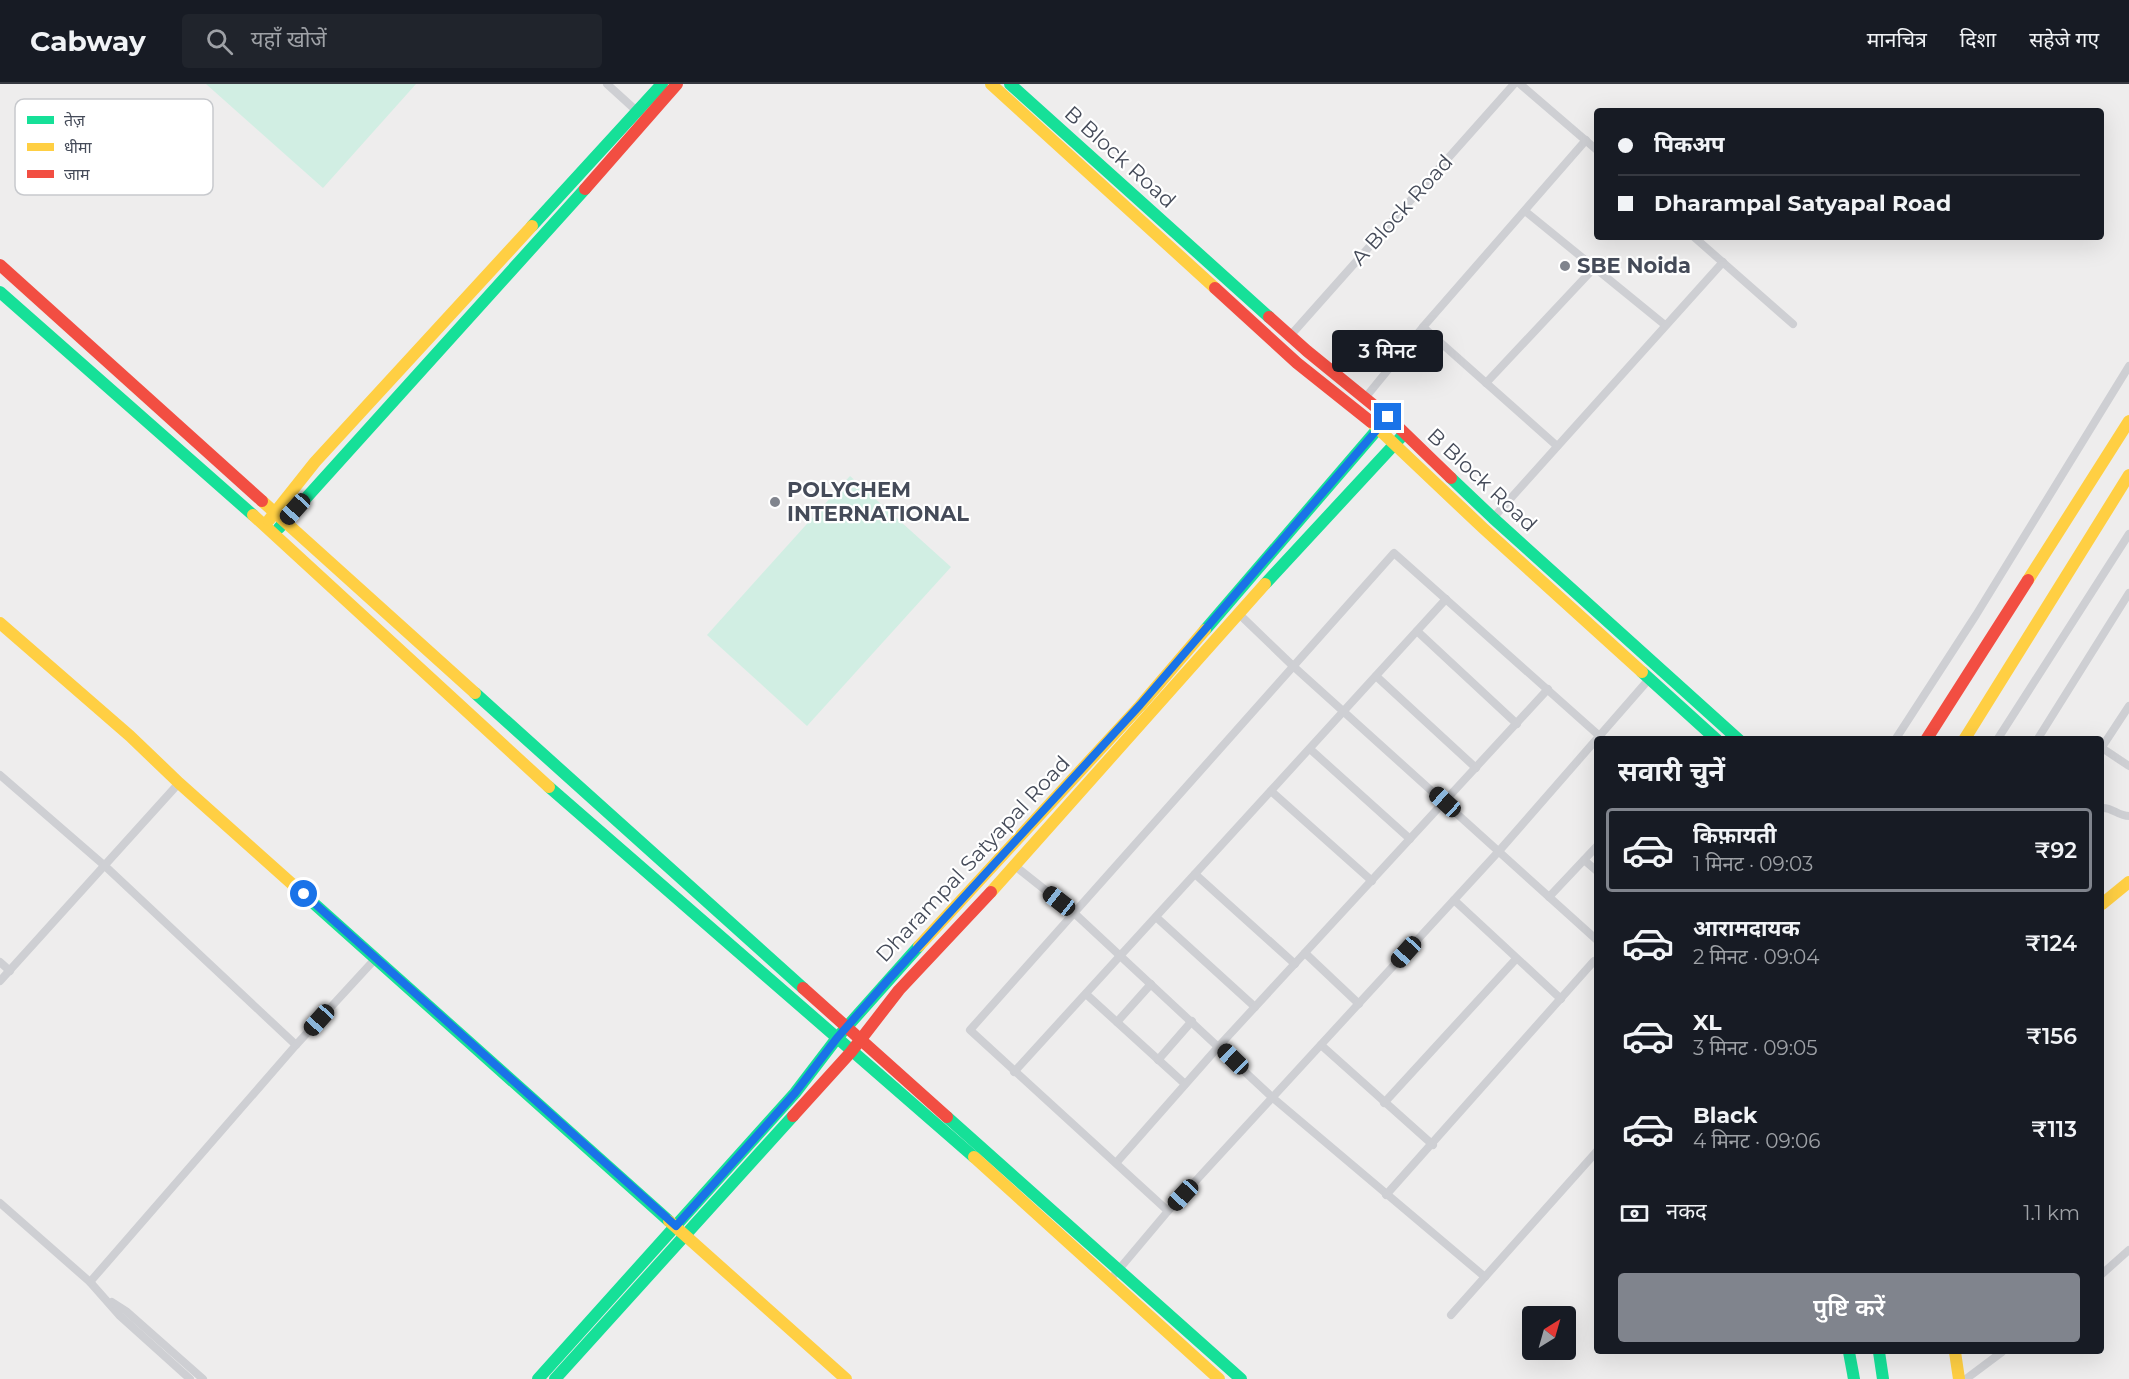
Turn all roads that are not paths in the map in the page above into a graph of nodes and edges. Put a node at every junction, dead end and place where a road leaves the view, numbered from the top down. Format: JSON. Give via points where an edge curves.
{"nodes":[{"id":1,"x":607,"y":84,"type":"edge"},
{"id":2,"x":662,"y":84,"type":"edge"},
{"id":3,"x":677,"y":84,"type":"edge"},
{"id":4,"x":992,"y":84,"type":"edge"},
{"id":5,"x":1010,"y":84,"type":"edge"},
{"id":6,"x":1514,"y":84,"type":"edge"},
{"id":7,"x":1520,"y":84,"type":"edge"},
{"id":8,"x":642,"y":115,"type":"junction"},
{"id":9,"x":1586,"y":141,"type":"junction"},
{"id":10,"x":1594,"y":148,"type":"edge"},
{"id":11,"x":1525,"y":211,"type":"junction"},
{"id":12,"x":1697,"y":240,"type":"edge"},
{"id":13,"x":1723,"y":262,"type":"junction"},
{"id":14,"x":0,"y":265,"type":"edge"},
{"id":15,"x":1595,"y":267,"type":"junction"},
{"id":16,"x":0,"y":292,"type":"edge"},
{"id":17,"x":1793,"y":324,"type":"dead end"},
{"id":18,"x":1665,"y":325,"type":"junction"},
{"id":19,"x":1423,"y":327,"type":"junction"},
{"id":20,"x":1290,"y":336,"type":"junction"},
{"id":21,"x":2129,"y":366,"type":"edge"},
{"id":22,"x":1486,"y":383,"type":"junction"},
{"id":23,"x":1365,"y":398,"type":"junction"},
{"id":24,"x":1388,"y":417,"type":"junction"},
{"id":25,"x":2129,"y":421,"type":"edge"},
{"id":26,"x":1379,"y":428,"type":"junction"},
{"id":27,"x":1404,"y":434,"type":"junction"},
{"id":28,"x":1395,"y":443,"type":"junction"},
{"id":29,"x":1557,"y":446,"type":"junction"},
{"id":30,"x":2129,"y":475,"type":"edge"},
{"id":31,"x":279,"y":518,"type":"junction"},
{"id":32,"x":1492,"y":518,"type":"junction"},
{"id":33,"x":264,"y":525,"type":"junction"},
{"id":34,"x":275,"y":534,"type":"junction"},
{"id":35,"x":2129,"y":534,"type":"edge"},
{"id":36,"x":2129,"y":593,"type":"edge"},
{"id":37,"x":1446,"y":599,"type":"junction"},
{"id":38,"x":1238,"y":613,"type":"junction"},
{"id":39,"x":0,"y":623,"type":"edge"},
{"id":40,"x":1417,"y":631,"type":"junction"},
{"id":41,"x":1293,"y":666,"type":"junction"},
{"id":42,"x":1376,"y":676,"type":"junction"},
{"id":43,"x":1650,"y":678,"type":"junction"},
{"id":44,"x":1548,"y":689,"type":"junction"},
{"id":45,"x":2129,"y":706,"type":"edge"},
{"id":46,"x":1344,"y":711,"type":"junction"},
{"id":47,"x":1517,"y":724,"type":"junction"},
{"id":48,"x":1601,"y":736,"type":"edge"},
{"id":49,"x":1603,"y":736,"type":"edge"},
{"id":50,"x":1713,"y":736,"type":"edge"},
{"id":51,"x":1735,"y":736,"type":"edge"},
{"id":52,"x":1898,"y":736,"type":"edge"},
{"id":53,"x":1929,"y":736,"type":"edge"},
{"id":54,"x":1966,"y":736,"type":"edge"},
{"id":55,"x":2000,"y":736,"type":"edge"},
{"id":56,"x":2040,"y":736,"type":"edge"},
{"id":57,"x":2104,"y":745,"type":"edge"},
{"id":58,"x":1594,"y":746,"type":"edge"},
{"id":59,"x":1310,"y":749,"type":"junction"},
{"id":60,"x":2104,"y":749,"type":"edge"},
{"id":61,"x":2129,"y":766,"type":"edge"},
{"id":62,"x":1476,"y":768,"type":"junction"},
{"id":63,"x":0,"y":774,"type":"edge"},
{"id":64,"x":179,"y":783,"type":"junction"},
{"id":65,"x":1271,"y":791,"type":"junction"},
{"id":66,"x":1445,"y":802,"type":"junction"},
{"id":67,"x":2104,"y":807,"type":"edge"},
{"id":68,"x":2129,"y":816,"type":"edge"},
{"id":69,"x":1410,"y":839,"type":"junction"},
{"id":70,"x":1594,"y":849,"type":"edge"},
{"id":71,"x":1499,"y":851,"type":"junction"},
{"id":72,"x":1584,"y":860,"type":"junction"},
{"id":73,"x":105,"y":866,"type":"junction"},
{"id":74,"x":1015,"y":866,"type":"junction"},
{"id":75,"x":1594,"y":869,"type":"edge"},
{"id":76,"x":1195,"y":874,"type":"junction"},
{"id":77,"x":1372,"y":881,"type":"junction"},
{"id":78,"x":2129,"y":882,"type":"edge"},
{"id":79,"x":1549,"y":897,"type":"junction"},
{"id":80,"x":1454,"y":900,"type":"junction"},
{"id":81,"x":2104,"y":902,"type":"edge"},
{"id":82,"x":1073,"y":912,"type":"junction"},
{"id":83,"x":1156,"y":917,"type":"junction"},
{"id":84,"x":1594,"y":937,"type":"edge"},
{"id":85,"x":1305,"y":953,"type":"junction"},
{"id":86,"x":1120,"y":957,"type":"junction"},
{"id":87,"x":376,"y":958,"type":"junction"},
{"id":88,"x":1516,"y":959,"type":"junction"},
{"id":89,"x":1594,"y":961,"type":"dead end"},
{"id":90,"x":0,"y":962,"type":"edge"},
{"id":91,"x":1295,"y":964,"type":"junction"},
{"id":92,"x":10,"y":970,"type":"junction"},
{"id":93,"x":0,"y":981,"type":"edge"},
{"id":94,"x":1151,"y":984,"type":"junction"},
{"id":95,"x":1086,"y":994,"type":"junction"},
{"id":96,"x":1561,"y":999,"type":"junction"},
{"id":97,"x":1359,"y":1004,"type":"junction"},
{"id":98,"x":1256,"y":1007,"type":"junction"},
{"id":99,"x":1191,"y":1021,"type":"junction"},
{"id":100,"x":1117,"y":1022,"type":"junction"},
{"id":101,"x":847,"y":1028,"type":"junction"},
{"id":102,"x":837,"y":1038,"type":"junction"},
{"id":103,"x":861,"y":1039,"type":"junction"},
{"id":104,"x":296,"y":1045,"type":"junction"},
{"id":105,"x":1321,"y":1045,"type":"junction"},
{"id":106,"x":1219,"y":1046,"type":"junction"},
{"id":107,"x":851,"y":1052,"type":"junction"},
{"id":108,"x":1158,"y":1060,"type":"junction"},
{"id":109,"x":1014,"y":1072,"type":"junction"},
{"id":110,"x":1185,"y":1084,"type":"junction"},
{"id":111,"x":1273,"y":1098,"type":"junction"},
{"id":112,"x":1384,"y":1103,"type":"junction"},
{"id":113,"x":1433,"y":1145,"type":"junction"},
{"id":114,"x":1594,"y":1154,"type":"edge"},
{"id":115,"x":1116,"y":1162,"type":"junction"},
{"id":116,"x":1386,"y":1196,"type":"junction"},
{"id":117,"x":0,"y":1203,"type":"edge"},
{"id":118,"x":1168,"y":1211,"type":"junction"},
{"id":119,"x":680,"y":1230,"type":"junction"},
{"id":120,"x":2129,"y":1250,"type":"edge"},
{"id":121,"x":1119,"y":1269,"type":"junction"},
{"id":122,"x":2104,"y":1272,"type":"edge"},
{"id":123,"x":1485,"y":1277,"type":"junction"},
{"id":124,"x":1109,"y":1280,"type":"junction"},
{"id":125,"x":90,"y":1282,"type":"junction"},
{"id":126,"x":104,"y":1297,"type":"junction"},
{"id":127,"x":1451,"y":1315,"type":"dead end"},
{"id":128,"x":1849,"y":1354,"type":"edge"},
{"id":129,"x":1879,"y":1354,"type":"edge"},
{"id":130,"x":1955,"y":1354,"type":"edge"},
{"id":131,"x":1999,"y":1354,"type":"edge"},
{"id":132,"x":190,"y":1379,"type":"edge"},
{"id":133,"x":203,"y":1379,"type":"edge"},
{"id":134,"x":538,"y":1379,"type":"edge"},
{"id":135,"x":555,"y":1379,"type":"edge"},
{"id":136,"x":846,"y":1379,"type":"edge"},
{"id":137,"x":1219,"y":1379,"type":"edge"},
{"id":138,"x":1241,"y":1379,"type":"edge"},
{"id":139,"x":1854,"y":1379,"type":"edge"},
{"id":140,"x":1883,"y":1379,"type":"edge"},
{"id":141,"x":1959,"y":1379,"type":"edge"},
{"id":142,"x":1966,"y":1379,"type":"edge"}],
"edges":[{"from":1,"to":8,"type":"street"},
{"from":2,"to":8,"type":"street"},
{"from":3,"to":8,"type":"street"},
{"from":4,"to":26,"type":"street","name":"B Block Road","via":[[1297,363]]},
{"from":5,"to":20,"type":"street","name":"B Block Road"},
{"from":6,"to":20,"type":"street","name":"A Block Road"},
{"from":7,"to":9,"type":"street"},
{"from":8,"to":31,"type":"street","via":[[355,418],[305,474]]},
{"from":9,"to":10,"type":"street"},
{"from":9,"to":11,"type":"street"},
{"from":11,"to":15,"type":"street"},
{"from":11,"to":19,"type":"street"},
{"from":12,"to":13,"type":"street"},
{"from":13,"to":17,"type":"street"},
{"from":13,"to":18,"type":"street"},
{"from":14,"to":31,"type":"street"},
{"from":15,"to":18,"type":"street"},
{"from":15,"to":22,"type":"street"},
{"from":16,"to":33,"type":"street"},
{"from":18,"to":29,"type":"street"},
{"from":19,"to":22,"type":"street"},
{"from":19,"to":23,"type":"street"},
{"from":20,"to":23,"type":"street","name":"B Block Road"},
{"from":21,"to":52,"type":"street"},
{"from":22,"to":29,"type":"street"},
{"from":23,"to":24,"type":"street","name":"B Block Road"},
{"from":24,"to":26,"type":"street","name":"Dharampal Satyapal Road"},
{"from":24,"to":27,"type":"street","name":"B Block Road"},
{"from":25,"to":53,"type":"street"},
{"from":26,"to":28,"type":"street","name":"B Block Road"},
{"from":26,"to":101,"type":"street","name":"Dharampal Satyapal Road","via":[[1140,705]]},
{"from":27,"to":28,"type":"street","name":"Dharampal Satyapal Road"},
{"from":27,"to":32,"type":"street","name":"B Block Road"},
{"from":28,"to":38,"type":"street","name":"Dharampal Satyapal Road"},
{"from":28,"to":43,"type":"street","name":"B Block Road"},
{"from":29,"to":32,"type":"street"},
{"from":30,"to":54,"type":"street"},
{"from":31,"to":33,"type":"street"},
{"from":31,"to":34,"type":"street"},
{"from":31,"to":101,"type":"street"},
{"from":32,"to":51,"type":"street","name":"B Block Road"},
{"from":33,"to":34,"type":"street"},
{"from":34,"to":102,"type":"street","via":[[582,817]]},
{"from":35,"to":55,"type":"street"},
{"from":36,"to":56,"type":"street"},
{"from":37,"to":40,"type":"street"},
{"from":37,"to":41,"type":"street","via":[[1394,553]]},
{"from":37,"to":44,"type":"street"},
{"from":38,"to":41,"type":"street"},
{"from":38,"to":74,"type":"street","name":"Dharampal Satyapal Road"},
{"from":39,"to":64,"type":"street"},
{"from":40,"to":42,"type":"street"},
{"from":40,"to":47,"type":"street"},
{"from":41,"to":46,"type":"street"},
{"from":41,"to":82,"type":"street"},
{"from":42,"to":46,"type":"street"},
{"from":42,"to":62,"type":"street"},
{"from":43,"to":49,"type":"street"},
{"from":43,"to":50,"type":"street","name":"B Block Road"},
{"from":44,"to":47,"type":"street"},
{"from":44,"to":48,"type":"street"},
{"from":45,"to":57,"type":"street"},
{"from":46,"to":59,"type":"street"},
{"from":46,"to":66,"type":"street"},
{"from":47,"to":62,"type":"street"},
{"from":58,"to":71,"type":"street"},
{"from":59,"to":65,"type":"street"},
{"from":59,"to":69,"type":"street"},
{"from":60,"to":61,"type":"street"},
{"from":62,"to":66,"type":"street"},
{"from":63,"to":73,"type":"street"},
{"from":64,"to":73,"type":"street"},
{"from":64,"to":87,"type":"street"},
{"from":65,"to":76,"type":"street"},
{"from":65,"to":77,"type":"street"},
{"from":66,"to":69,"type":"street"},
{"from":66,"to":71,"type":"street"},
{"from":67,"to":68,"type":"street"},
{"from":69,"to":77,"type":"street"},
{"from":70,"to":72,"type":"street"},
{"from":71,"to":79,"type":"street"},
{"from":71,"to":80,"type":"street"},
{"from":72,"to":75,"type":"street"},
{"from":72,"to":79,"type":"street"},
{"from":73,"to":92,"type":"street"},
{"from":73,"to":104,"type":"street"},
{"from":74,"to":82,"type":"street"},
{"from":74,"to":103,"type":"street","name":"Dharampal Satyapal Road","via":[[898,990]]},
{"from":76,"to":83,"type":"street"},
{"from":76,"to":91,"type":"street"},
{"from":77,"to":85,"type":"street"},
{"from":78,"to":81,"type":"street"},
{"from":79,"to":84,"type":"street"},
{"from":80,"to":88,"type":"street"},
{"from":80,"to":97,"type":"street"},
{"from":82,"to":86,"type":"street"},
{"from":82,"to":109,"type":"street","via":[[970,1030]]},
{"from":83,"to":86,"type":"street"},
{"from":83,"to":98,"type":"street"},
{"from":85,"to":91,"type":"street"},
{"from":85,"to":97,"type":"street"},
{"from":86,"to":94,"type":"street"},
{"from":86,"to":95,"type":"street"},
{"from":87,"to":104,"type":"street"},
{"from":87,"to":119,"type":"street"},
{"from":88,"to":96,"type":"street"},
{"from":88,"to":112,"type":"street"},
{"from":89,"to":96,"type":"street"},
{"from":90,"to":92,"type":"street"},
{"from":91,"to":98,"type":"street"},
{"from":92,"to":93,"type":"street"},
{"from":94,"to":99,"type":"street"},
{"from":94,"to":100,"type":"street"},
{"from":95,"to":100,"type":"street"},
{"from":95,"to":109,"type":"street"},
{"from":96,"to":113,"type":"street"},
{"from":97,"to":105,"type":"street"},
{"from":98,"to":106,"type":"street"},
{"from":99,"to":106,"type":"street"},
{"from":99,"to":108,"type":"street"},
{"from":100,"to":108,"type":"street"},
{"from":101,"to":102,"type":"street","name":"Dharampal Satyapal Road"},
{"from":101,"to":103,"type":"street"},
{"from":102,"to":107,"type":"street"},
{"from":102,"to":119,"type":"street","name":"Dharampal Satyapal Road"},
{"from":103,"to":107,"type":"street","name":"Dharampal Satyapal Road"},
{"from":103,"to":121,"type":"street"},
{"from":104,"to":125,"type":"street"},
{"from":105,"to":111,"type":"street"},
{"from":105,"to":112,"type":"street"},
{"from":106,"to":110,"type":"street"},
{"from":106,"to":111,"type":"street"},
{"from":107,"to":119,"type":"street","name":"Dharampal Satyapal Road"},
{"from":107,"to":124,"type":"street"},
{"from":108,"to":110,"type":"street"},
{"from":109,"to":115,"type":"street"},
{"from":110,"to":115,"type":"street"},
{"from":111,"to":116,"type":"street"},
{"from":111,"to":118,"type":"street"},
{"from":112,"to":113,"type":"street"},
{"from":113,"to":116,"type":"street"},
{"from":114,"to":123,"type":"street"},
{"from":115,"to":118,"type":"street"},
{"from":116,"to":123,"type":"street"},
{"from":117,"to":125,"type":"street"},
{"from":118,"to":121,"type":"street"},
{"from":119,"to":134,"type":"street","name":"Dharampal Satyapal Road"},
{"from":119,"to":135,"type":"street","name":"Dharampal Satyapal Road"},
{"from":119,"to":136,"type":"street"},
{"from":120,"to":122,"type":"street"},
{"from":121,"to":124,"type":"street"},
{"from":121,"to":138,"type":"street"},
{"from":123,"to":127,"type":"street"},
{"from":124,"to":137,"type":"street"},
{"from":125,"to":126,"type":"street"},
{"from":126,"to":132,"type":"street"},
{"from":126,"to":133,"type":"street","via":[[126,1311]]},
{"from":128,"to":139,"type":"street"},
{"from":129,"to":140,"type":"street"},
{"from":130,"to":141,"type":"street"},
{"from":131,"to":142,"type":"street"}]}
